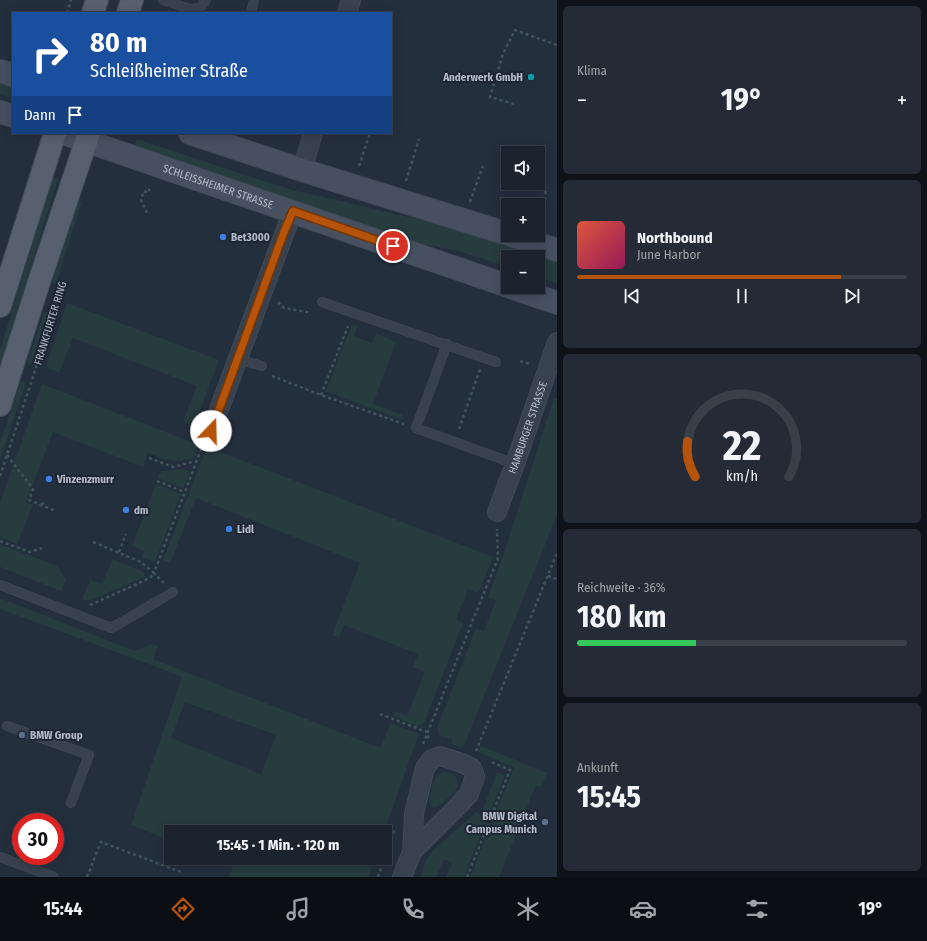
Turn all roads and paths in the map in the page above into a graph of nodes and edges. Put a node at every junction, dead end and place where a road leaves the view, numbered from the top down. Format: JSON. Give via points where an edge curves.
{"nodes":[{"id":1,"x":71,"y":0,"type":"edge"},
{"id":2,"x":97,"y":0,"type":"edge"},
{"id":3,"x":132,"y":0,"type":"edge"},
{"id":4,"x":163,"y":0,"type":"edge"},
{"id":5,"x":206,"y":0,"type":"edge"},
{"id":6,"x":254,"y":0,"type":"edge"},
{"id":7,"x":351,"y":0,"type":"edge"},
{"id":8,"x":67,"y":12,"type":"edge"},
{"id":9,"x":93,"y":12,"type":"edge"},
{"id":10,"x":128,"y":12,"type":"edge"},
{"id":11,"x":251,"y":12,"type":"edge"},
{"id":12,"x":347,"y":12,"type":"edge"},
{"id":13,"x":557,"y":45,"type":"edge"},
{"id":14,"x":0,"y":71,"type":"edge"},
{"id":15,"x":12,"y":75,"type":"edge"},
{"id":16,"x":514,"y":104,"type":"dead end"},
{"id":17,"x":0,"y":112,"type":"edge"},
{"id":18,"x":12,"y":116,"type":"edge"},
{"id":19,"x":55,"y":134,"type":"edge"},
{"id":20,"x":69,"y":134,"type":"edge"},
{"id":21,"x":193,"y":134,"type":"edge"},
{"id":22,"x":313,"y":134,"type":"edge"},
{"id":23,"x":370,"y":134,"type":"edge"},
{"id":24,"x":88,"y":137,"type":"edge"},
{"id":25,"x":419,"y":139,"type":"dead end"},
{"id":26,"x":359,"y":166,"type":"dead end"},
{"id":27,"x":483,"y":166,"type":"dead end"},
{"id":28,"x":302,"y":170,"type":"junction"},
{"id":29,"x":406,"y":181,"type":"dead end"},
{"id":30,"x":150,"y":188,"type":"dead end"},
{"id":31,"x":547,"y":188,"type":"dead end"},
{"id":32,"x":544,"y":198,"type":"edge"},
{"id":33,"x":470,"y":202,"type":"dead end"},
{"id":34,"x":293,"y":211,"type":"junction"},
{"id":35,"x":147,"y":213,"type":"dead end"},
{"id":36,"x":501,"y":232,"type":"edge"},
{"id":37,"x":532,"y":242,"type":"edge"},
{"id":38,"x":557,"y":250,"type":"edge"},
{"id":39,"x":501,"y":284,"type":"edge"},
{"id":40,"x":263,"y":291,"type":"junction"},
{"id":41,"x":59,"y":292,"type":"dead end"},
{"id":42,"x":530,"y":294,"type":"edge"},
{"id":43,"x":322,"y":302,"type":"joint"},
{"id":44,"x":557,"y":303,"type":"edge"},
{"id":45,"x":0,"y":306,"type":"edge"},
{"id":46,"x":353,"y":312,"type":"junction"},
{"id":47,"x":557,"y":342,"type":"edge"},
{"id":48,"x":447,"y":344,"type":"junction"},
{"id":49,"x":238,"y":358,"type":"junction"},
{"id":50,"x":484,"y":358,"type":"junction"},
{"id":51,"x":496,"y":362,"type":"dead end"},
{"id":52,"x":262,"y":366,"type":"joint"},
{"id":53,"x":322,"y":395,"type":"junction"},
{"id":54,"x":0,"y":405,"type":"edge"},
{"id":55,"x":416,"y":428,"type":"junction"},
{"id":56,"x":211,"y":431,"type":"joint"},
{"id":57,"x":454,"y":442,"type":"junction"},
{"id":58,"x":7,"y":454,"type":"junction"},
{"id":59,"x":149,"y":458,"type":"dead end"},
{"id":60,"x":196,"y":461,"type":"junction"},
{"id":61,"x":515,"y":464,"type":"junction"},
{"id":62,"x":0,"y":476,"type":"edge"},
{"id":63,"x":157,"y":481,"type":"dead end"},
{"id":64,"x":184,"y":492,"type":"junction"},
{"id":65,"x":44,"y":501,"type":"dead end"},
{"id":66,"x":42,"y":505,"type":"junction"},
{"id":67,"x":56,"y":511,"type":"dead end"},
{"id":68,"x":497,"y":512,"type":"joint"},
{"id":69,"x":126,"y":534,"type":"dead end"},
{"id":70,"x":0,"y":540,"type":"edge"},
{"id":71,"x":93,"y":542,"type":"dead end"},
{"id":72,"x":42,"y":548,"type":"dead end"},
{"id":73,"x":119,"y":552,"type":"junction"},
{"id":74,"x":557,"y":553,"type":"edge"},
{"id":75,"x":154,"y":573,"type":"junction"},
{"id":76,"x":548,"y":576,"type":"junction"},
{"id":77,"x":557,"y":579,"type":"edge"},
{"id":78,"x":0,"y":585,"type":"edge"},
{"id":79,"x":173,"y":592,"type":"joint"},
{"id":80,"x":83,"y":603,"type":"dead end"},
{"id":81,"x":380,"y":714,"type":"dead end"},
{"id":82,"x":7,"y":726,"type":"dead end"},
{"id":83,"x":427,"y":732,"type":"junction"},
{"id":84,"x":432,"y":759,"type":"junction"},
{"id":85,"x":473,"y":762,"type":"junction"},
{"id":86,"x":71,"y":802,"type":"dead end"},
{"id":87,"x":412,"y":852,"type":"junction"},
{"id":88,"x":0,"y":857,"type":"edge"},
{"id":89,"x":382,"y":865,"type":"edge"},
{"id":90,"x":181,"y":872,"type":"dead end"},
{"id":91,"x":54,"y":877,"type":"edge"},
{"id":92,"x":87,"y":877,"type":"edge"},
{"id":93,"x":378,"y":877,"type":"edge"},
{"id":94,"x":402,"y":877,"type":"edge"},
{"id":95,"x":467,"y":877,"type":"edge"}],
"edges":[{"from":1,"to":8,"type":"path"},
{"from":2,"to":9,"type":"main road"},
{"from":3,"to":10,"type":"main road"},
{"from":4,"to":5,"type":"lane","via":[[190,9],[200,8]]},
{"from":6,"to":11,"type":"lane"},
{"from":7,"to":12,"type":"street"},
{"from":13,"to":16,"type":"path","via":[[515,30],[503,54],[490,96]]},
{"from":14,"to":15,"type":"main road"},
{"from":17,"to":18,"type":"main road"},
{"from":19,"to":45,"type":"main road"},
{"from":20,"to":24,"type":"main road","name":"SCHLEISSHEIMER STRASSE"},
{"from":21,"to":28,"type":"main road"},
{"from":22,"to":28,"type":"street"},
{"from":23,"to":26,"type":"path"},
{"from":24,"to":34,"type":"main road","name":"SCHLEISSHEIMER STRASSE"},
{"from":24,"to":54,"type":"main road","name":"FRANKFURTER RING"},
{"from":25,"to":29,"type":"path"},
{"from":27,"to":33,"type":"path"},
{"from":28,"to":36,"type":"main road"},
{"from":30,"to":35,"type":"path","via":[[148,193],[144,192],[141,200]]},
{"from":31,"to":32,"type":"path"},
{"from":34,"to":39,"type":"main road","name":"SCHLEISSHEIMER STRASSE"},
{"from":34,"to":40,"type":"street"},
{"from":37,"to":38,"type":"main road"},
{"from":40,"to":43,"type":"path","via":[[279,297],[277,301],[284,308],[307,312],[313,298]]},
{"from":40,"to":49,"type":"street"},
{"from":41,"to":58,"type":"path","name":"FRANKFURTER RING"},
{"from":42,"to":44,"type":"main road","name":"SCHLEISSHEIMER STRASSE"},
{"from":43,"to":46,"type":"lane"},
{"from":46,"to":48,"type":"lane"},
{"from":46,"to":53,"type":"path"},
{"from":47,"to":61,"type":"street","name":"HAMBURGER STRASSE"},
{"from":48,"to":50,"type":"lane"},
{"from":48,"to":55,"type":"lane"},
{"from":49,"to":52,"type":"lane"},
{"from":49,"to":56,"type":"street"},
{"from":50,"to":51,"type":"lane"},
{"from":50,"to":57,"type":"path"},
{"from":52,"to":53,"type":"path","via":[[271,375]]},
{"from":53,"to":55,"type":"path"},
{"from":55,"to":57,"type":"lane"},
{"from":56,"to":60,"type":"path"},
{"from":57,"to":61,"type":"lane"},
{"from":58,"to":62,"type":"path","name":"FRANKFURTER RING"},
{"from":58,"to":66,"type":"path","via":[[33,489],[29,500]]},
{"from":59,"to":60,"type":"path","via":[[173,467]]},
{"from":60,"to":64,"type":"path"},
{"from":61,"to":68,"type":"street","name":"HAMBURGER STRASSE"},
{"from":63,"to":64,"type":"path"},
{"from":64,"to":75,"type":"path"},
{"from":65,"to":66,"type":"path"},
{"from":66,"to":67,"type":"path"},
{"from":68,"to":83,"type":"path","via":[[498,558]]},
{"from":69,"to":73,"type":"path"},
{"from":70,"to":72,"type":"path","via":[[30,552]]},
{"from":71,"to":73,"type":"path"},
{"from":73,"to":75,"type":"path","via":[[141,562]]},
{"from":74,"to":76,"type":"path"},
{"from":75,"to":79,"type":"path"},
{"from":75,"to":80,"type":"path","via":[[150,578],[90,606]]},
{"from":76,"to":77,"type":"path"},
{"from":76,"to":85,"type":"path"},
{"from":78,"to":79,"type":"lane","via":[[110,628]]},
{"from":81,"to":83,"type":"path"},
{"from":82,"to":86,"type":"lane","via":[[89,755]]},
{"from":83,"to":84,"type":"path"},
{"from":84,"to":85,"type":"street","via":[[440,756],[462,763]]},
{"from":84,"to":87,"type":"street","via":[[425,768],[414,814]]},
{"from":85,"to":87,"type":"street","via":[[475,776],[469,794]]},
{"from":85,"to":95,"type":"path","via":[[510,770]]},
{"from":87,"to":94,"type":"street"},
{"from":88,"to":91,"type":"lane"},
{"from":89,"to":93,"type":"path"},
{"from":90,"to":92,"type":"path","via":[[101,842]]}]}
